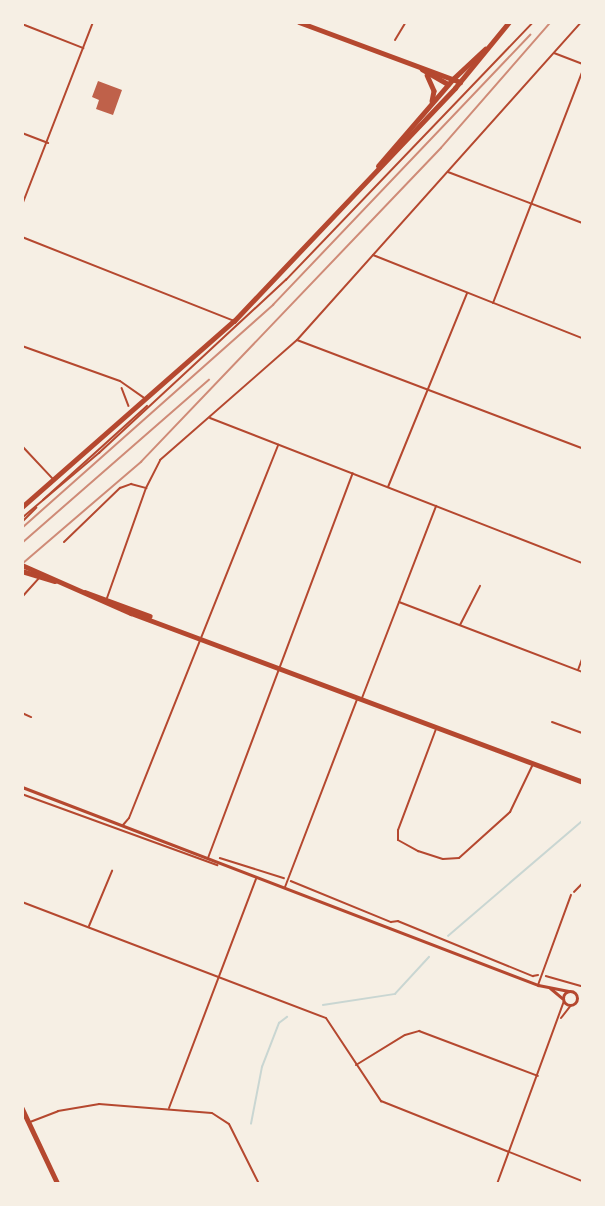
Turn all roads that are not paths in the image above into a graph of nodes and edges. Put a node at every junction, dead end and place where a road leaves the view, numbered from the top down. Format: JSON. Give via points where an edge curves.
{"nodes":[{"id":1,"x":93,"y":22,"type":"edge"},
{"id":2,"x":299,"y":22,"type":"edge"},
{"id":3,"x":406,"y":22,"type":"edge"},
{"id":4,"x":509,"y":22,"type":"edge"},
{"id":5,"x":581,"y":22,"type":"edge"},
{"id":6,"x":22,"y":24,"type":"edge"},
{"id":7,"x":395,"y":40,"type":"dead end"},
{"id":8,"x":83,"y":48,"type":"junction"},
{"id":9,"x":485,"y":49,"type":"junction"},
{"id":10,"x":554,"y":53,"type":"junction"},
{"id":11,"x":582,"y":64,"type":"edge"},
{"id":12,"x":422,"y":69,"type":"junction"},
{"id":13,"x":582,"y":72,"type":"edge"},
{"id":14,"x":427,"y":75,"type":"junction"},
{"id":15,"x":453,"y":79,"type":"junction"},
{"id":16,"x":460,"y":82,"type":"junction"},
{"id":17,"x":448,"y":84,"type":"junction"},
{"id":18,"x":455,"y":88,"type":"junction"},
{"id":19,"x":429,"y":106,"type":"junction"},
{"id":20,"x":22,"y":133,"type":"edge"},
{"id":21,"x":48,"y":143,"type":"junction"},
{"id":22,"x":375,"y":170,"type":"junction"},
{"id":23,"x":448,"y":172,"type":"junction"},
{"id":24,"x":532,"y":203,"type":"junction"},
{"id":25,"x":22,"y":205,"type":"edge"},
{"id":26,"x":582,"y":223,"type":"edge"},
{"id":27,"x":22,"y":237,"type":"edge"},
{"id":28,"x":373,"y":255,"type":"junction"},
{"id":29,"x":467,"y":293,"type":"junction"},
{"id":30,"x":493,"y":303,"type":"junction"},
{"id":31,"x":234,"y":321,"type":"junction"},
{"id":32,"x":582,"y":338,"type":"edge"},
{"id":33,"x":297,"y":340,"type":"junction"},
{"id":34,"x":22,"y":346,"type":"edge"},
{"id":35,"x":430,"y":389,"type":"junction"},
{"id":36,"x":146,"y":399,"type":"junction"},
{"id":37,"x":210,"y":418,"type":"junction"},
{"id":38,"x":278,"y":445,"type":"junction"},
{"id":39,"x":22,"y":446,"type":"edge"},
{"id":40,"x":582,"y":448,"type":"edge"},
{"id":41,"x":353,"y":473,"type":"junction"},
{"id":42,"x":54,"y":480,"type":"junction"},
{"id":43,"x":388,"y":487,"type":"junction"},
{"id":44,"x":146,"y":488,"type":"junction"},
{"id":45,"x":436,"y":506,"type":"junction"},
{"id":46,"x":22,"y":507,"type":"edge"},
{"id":47,"x":64,"y":542,"type":"dead end"},
{"id":48,"x":582,"y":563,"type":"edge"},
{"id":49,"x":22,"y":566,"type":"edge"},
{"id":50,"x":22,"y":571,"type":"edge"},
{"id":51,"x":39,"y":578,"type":"junction"},
{"id":52,"x":54,"y":580,"type":"junction"},
{"id":53,"x":480,"y":586,"type":"dead end"},
{"id":54,"x":84,"y":592,"type":"junction"},
{"id":55,"x":22,"y":597,"type":"edge"},
{"id":56,"x":107,"y":598,"type":"junction"},
{"id":57,"x":399,"y":602,"type":"junction"},
{"id":58,"x":152,"y":618,"type":"junction"},
{"id":59,"x":460,"y":625,"type":"junction"},
{"id":60,"x":200,"y":636,"type":"junction"},
{"id":61,"x":582,"y":659,"type":"edge"},
{"id":62,"x":279,"y":666,"type":"junction"},
{"id":63,"x":578,"y":670,"type":"junction"},
{"id":64,"x":582,"y":672,"type":"edge"},
{"id":65,"x":360,"y":697,"type":"junction"},
{"id":66,"x":22,"y":713,"type":"edge"},
{"id":67,"x":31,"y":717,"type":"dead end"},
{"id":68,"x":552,"y":722,"type":"dead end"},
{"id":69,"x":437,"y":727,"type":"junction"},
{"id":70,"x":582,"y":733,"type":"edge"},
{"id":71,"x":533,"y":764,"type":"junction"},
{"id":72,"x":582,"y":782,"type":"edge"},
{"id":73,"x":22,"y":787,"type":"edge"},
{"id":74,"x":123,"y":825,"type":"junction"},
{"id":75,"x":208,"y":858,"type":"junction"},
{"id":76,"x":112,"y":871,"type":"dead end"},
{"id":77,"x":256,"y":879,"type":"junction"},
{"id":78,"x":285,"y":887,"type":"junction"},
{"id":79,"x":571,"y":895,"type":"road end"},
{"id":80,"x":22,"y":902,"type":"edge"},
{"id":81,"x":89,"y":926,"type":"junction"},
{"id":82,"x":219,"y":979,"type":"junction"},
{"id":83,"x":538,"y":985,"type":"junction"},
{"id":84,"x":550,"y":988,"type":"junction"},
{"id":85,"x":568,"y":991,"type":"junction"},
{"id":86,"x":576,"y":994,"type":"junction"},
{"id":87,"x":582,"y":998,"type":"edge"},
{"id":88,"x":564,"y":1000,"type":"junction"},
{"id":89,"x":572,"y":1004,"type":"junction"},
{"id":90,"x":582,"y":1005,"type":"edge"},
{"id":91,"x":561,"y":1018,"type":"junction"},
{"id":92,"x":356,"y":1065,"type":"junction"},
{"id":93,"x":538,"y":1076,"type":"junction"},
{"id":94,"x":22,"y":1108,"type":"edge"},
{"id":95,"x":169,"y":1108,"type":"junction"},
{"id":96,"x":30,"y":1122,"type":"junction"},
{"id":97,"x":508,"y":1153,"type":"junction"},
{"id":98,"x":582,"y":1181,"type":"edge"},
{"id":99,"x":58,"y":1184,"type":"edge"},
{"id":100,"x":259,"y":1184,"type":"edge"},
{"id":101,"x":497,"y":1184,"type":"edge"}],
"edges":[{"from":1,"to":8,"type":"street"},
{"from":2,"to":12,"type":"main road"},
{"from":3,"to":7,"type":"street"},
{"from":4,"to":9,"type":"main road"},
{"from":5,"to":10,"type":"street"},
{"from":6,"to":8,"type":"street"},
{"from":8,"to":21,"type":"street"},
{"from":9,"to":15,"type":"main road","via":[[476,53]]},
{"from":9,"to":16,"type":"main road"},
{"from":10,"to":11,"type":"street"},
{"from":10,"to":23,"type":"street"},
{"from":12,"to":14,"type":"main road"},
{"from":12,"to":15,"type":"main road"},
{"from":13,"to":24,"type":"street"},
{"from":14,"to":17,"type":"main road"},
{"from":14,"to":19,"type":"main road","via":[[434,91]]},
{"from":15,"to":16,"type":"main road"},
{"from":15,"to":17,"type":"main road"},
{"from":16,"to":18,"type":"main road"},
{"from":17,"to":18,"type":"main road"},
{"from":17,"to":19,"type":"main road"},
{"from":18,"to":22,"type":"main road"},
{"from":19,"to":22,"type":"main road"},
{"from":20,"to":21,"type":"street"},
{"from":21,"to":25,"type":"street"},
{"from":22,"to":31,"type":"main road"},
{"from":23,"to":24,"type":"street"},
{"from":23,"to":28,"type":"street"},
{"from":24,"to":26,"type":"street"},
{"from":24,"to":30,"type":"street"},
{"from":27,"to":31,"type":"street"},
{"from":28,"to":29,"type":"street"},
{"from":28,"to":33,"type":"street"},
{"from":29,"to":30,"type":"street"},
{"from":29,"to":35,"type":"street"},
{"from":30,"to":32,"type":"street"},
{"from":31,"to":36,"type":"main road"},
{"from":33,"to":35,"type":"street"},
{"from":33,"to":37,"type":"street"},
{"from":34,"to":36,"type":"street","via":[[120,381]]},
{"from":35,"to":40,"type":"street"},
{"from":35,"to":43,"type":"street"},
{"from":36,"to":42,"type":"main road"},
{"from":37,"to":38,"type":"street"},
{"from":37,"to":44,"type":"street","via":[[160,460]]},
{"from":38,"to":41,"type":"street"},
{"from":38,"to":60,"type":"street"},
{"from":39,"to":42,"type":"street"},
{"from":41,"to":43,"type":"street"},
{"from":41,"to":62,"type":"street"},
{"from":42,"to":46,"type":"main road"},
{"from":43,"to":45,"type":"street"},
{"from":44,"to":47,"type":"street","via":[[131,484],[120,488]]},
{"from":44,"to":56,"type":"street"},
{"from":45,"to":48,"type":"street"},
{"from":45,"to":57,"type":"street"},
{"from":49,"to":52,"type":"main road"},
{"from":50,"to":51,"type":"main road"},
{"from":51,"to":52,"type":"main road"},
{"from":51,"to":55,"type":"street"},
{"from":52,"to":54,"type":"main road"},
{"from":53,"to":59,"type":"street"},
{"from":54,"to":56,"type":"main road"},
{"from":54,"to":58,"type":"main road"},
{"from":56,"to":58,"type":"main road"},
{"from":57,"to":59,"type":"street"},
{"from":57,"to":65,"type":"street"},
{"from":58,"to":60,"type":"main road"},
{"from":59,"to":63,"type":"street"},
{"from":60,"to":62,"type":"main road"},
{"from":60,"to":74,"type":"street"},
{"from":61,"to":63,"type":"street"},
{"from":62,"to":65,"type":"main road"},
{"from":62,"to":75,"type":"street"},
{"from":63,"to":64,"type":"street"},
{"from":65,"to":69,"type":"main road"},
{"from":65,"to":78,"type":"street"},
{"from":66,"to":67,"type":"street"},
{"from":68,"to":70,"type":"street"},
{"from":69,"to":71,"type":"main road"},
{"from":69,"to":71,"type":"street","via":[[398,830],[398,840],[406,846],[443,859],[459,858],[510,812]]},
{"from":71,"to":72,"type":"main road"},
{"from":73,"to":74,"type":"street"},
{"from":74,"to":75,"type":"street"},
{"from":75,"to":77,"type":"street"},
{"from":76,"to":81,"type":"street"},
{"from":77,"to":78,"type":"street"},
{"from":77,"to":82,"type":"street"},
{"from":78,"to":83,"type":"street"},
{"from":79,"to":83,"type":"street"},
{"from":80,"to":81,"type":"street"},
{"from":81,"to":82,"type":"street"},
{"from":82,"to":92,"type":"street","via":[[326,1018]]},
{"from":82,"to":95,"type":"street"},
{"from":83,"to":84,"type":"street"},
{"from":84,"to":85,"type":"street"},
{"from":84,"to":88,"type":"street"},
{"from":85,"to":86,"type":"street"},
{"from":85,"to":88,"type":"street"},
{"from":86,"to":87,"type":"street"},
{"from":86,"to":89,"type":"street"},
{"from":88,"to":89,"type":"street"},
{"from":88,"to":91,"type":"street"},
{"from":89,"to":90,"type":"street"},
{"from":89,"to":91,"type":"street"},
{"from":91,"to":93,"type":"street"},
{"from":92,"to":93,"type":"street","via":[[405,1035],[420,1031]]},
{"from":92,"to":97,"type":"street","via":[[372,1091],[395,1110]]},
{"from":93,"to":97,"type":"street"},
{"from":94,"to":96,"type":"main road"},
{"from":95,"to":96,"type":"street","via":[[83,1105]]},
{"from":95,"to":100,"type":"street","via":[[222,1116]]},
{"from":96,"to":99,"type":"main road"},
{"from":97,"to":98,"type":"street"},
{"from":97,"to":101,"type":"street"}]}
